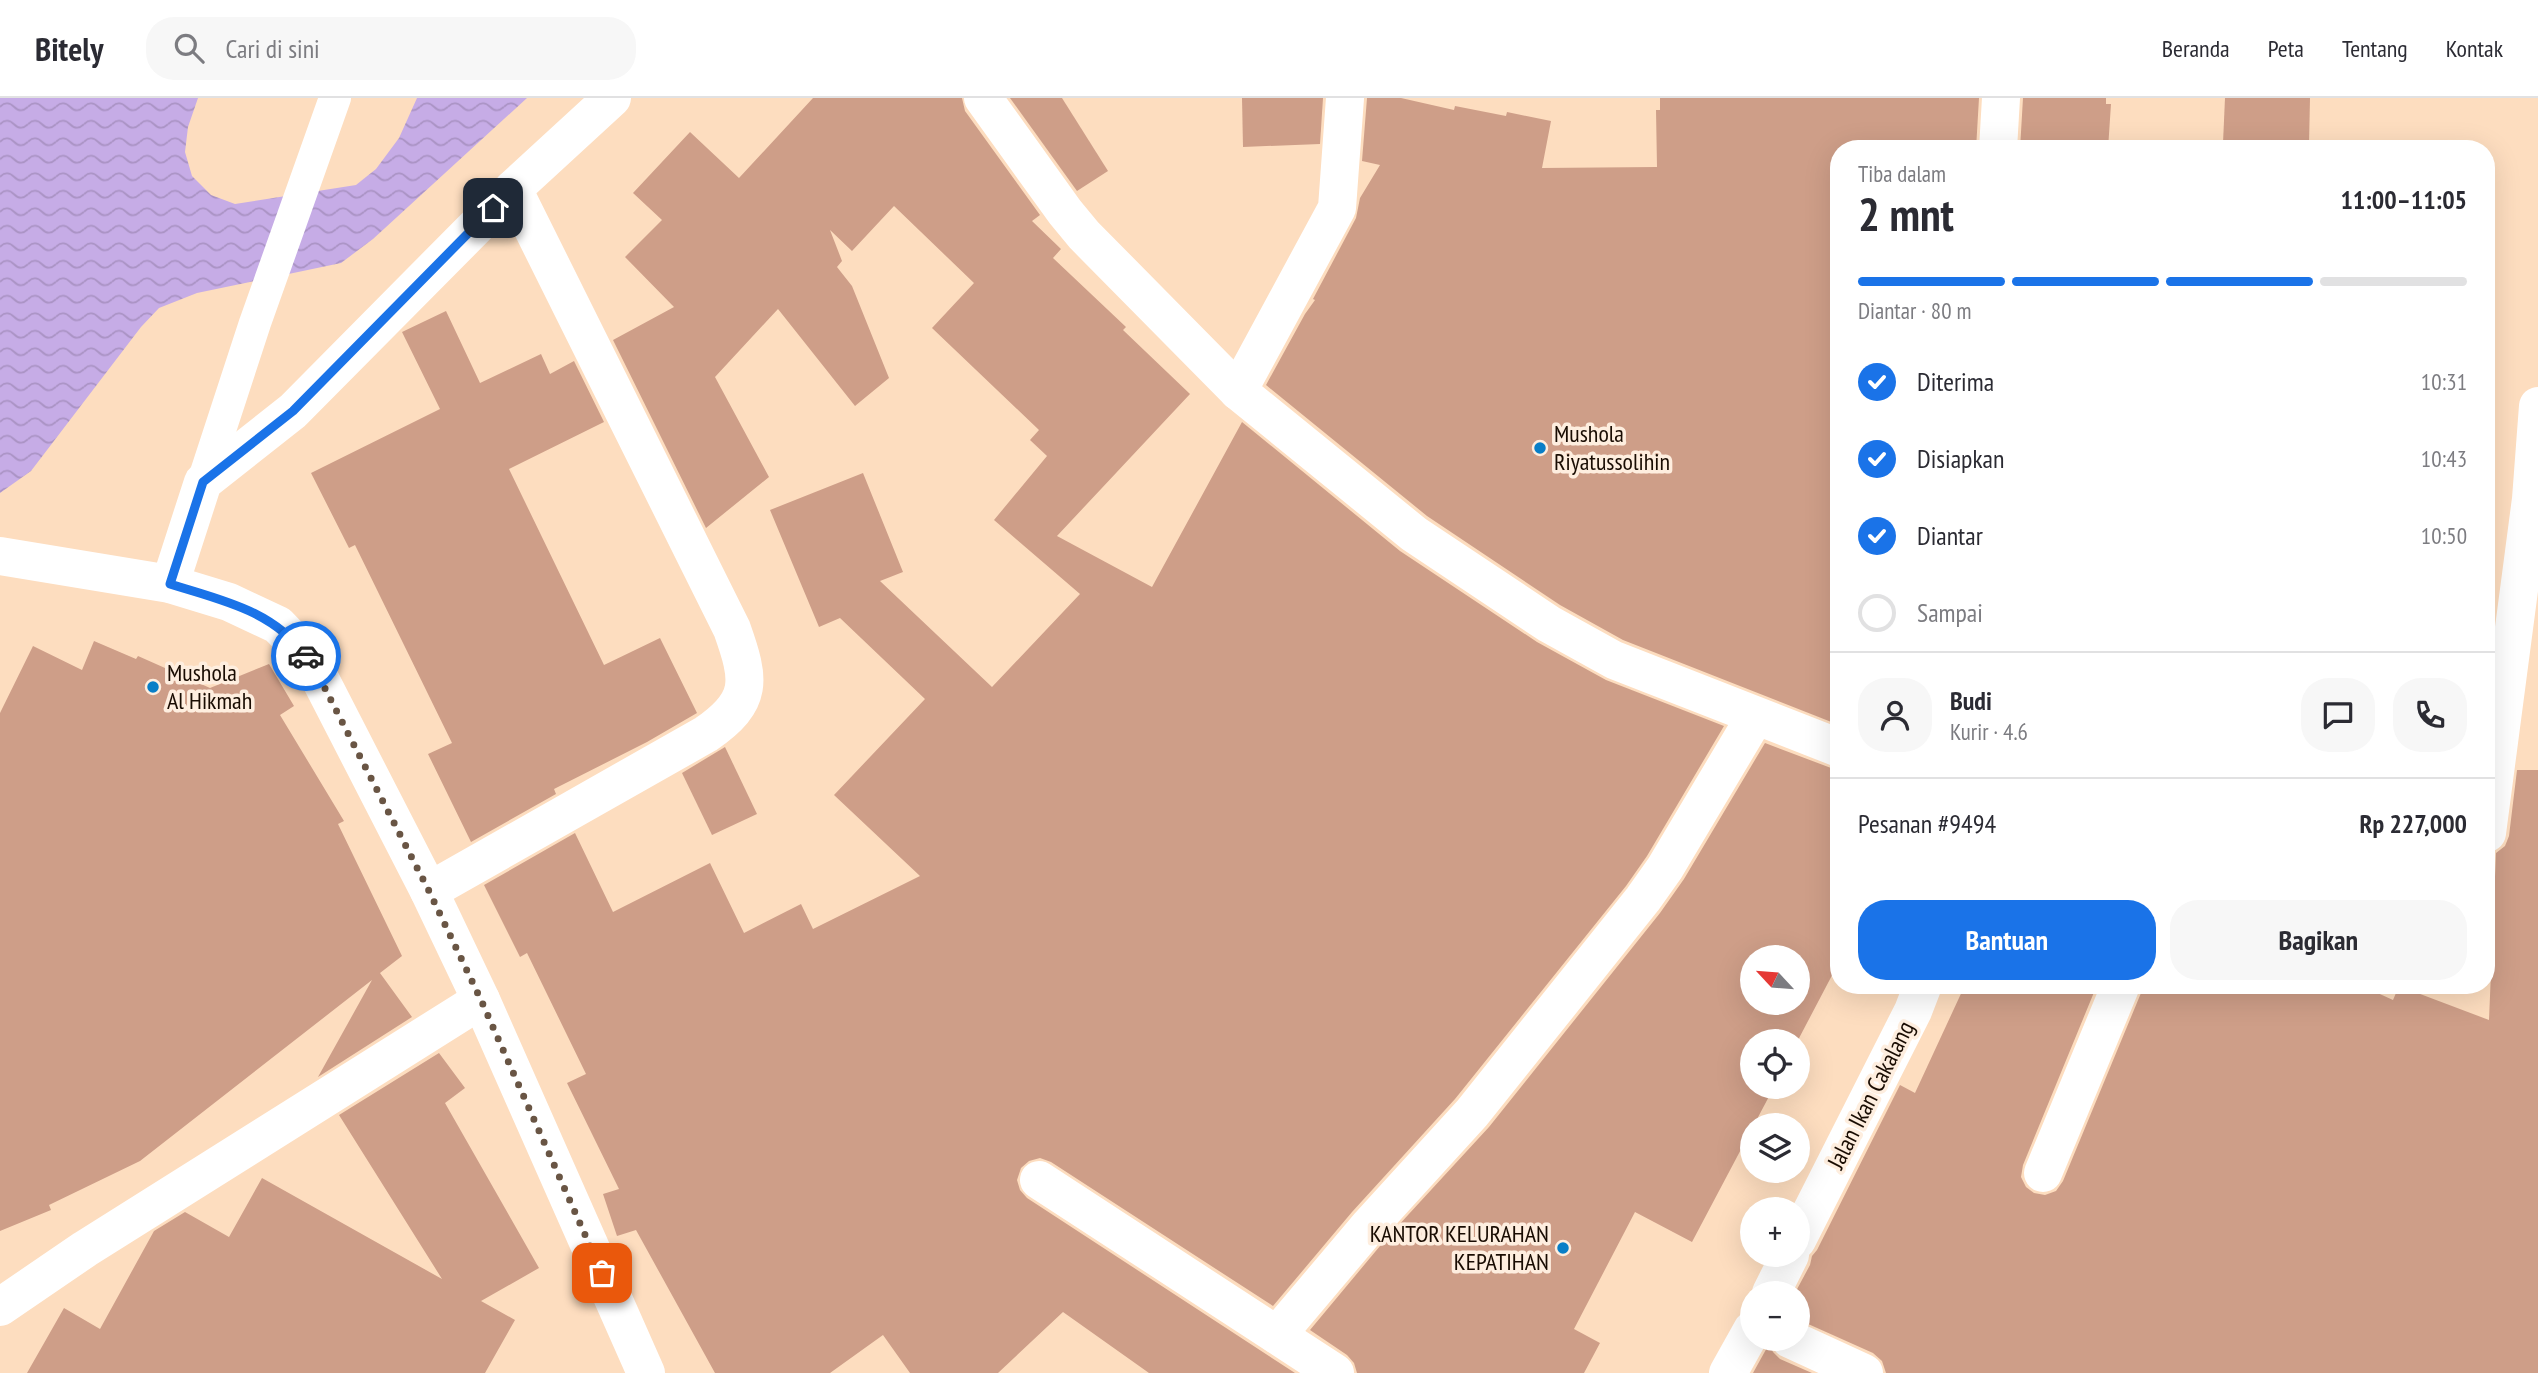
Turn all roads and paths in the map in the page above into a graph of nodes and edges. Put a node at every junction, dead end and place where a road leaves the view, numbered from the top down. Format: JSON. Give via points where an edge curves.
{"nodes":[{"id":1,"x":335,"y":98,"type":"edge"},
{"id":2,"x":612,"y":98,"type":"edge"},
{"id":3,"x":983,"y":98,"type":"edge"},
{"id":4,"x":1345,"y":98,"type":"edge"},
{"id":5,"x":2001,"y":98,"type":"edge"},
{"id":6,"x":1999,"y":140,"type":"edge"},
{"id":7,"x":513,"y":189,"type":"junction"},
{"id":8,"x":1238,"y":391,"type":"junction"},
{"id":9,"x":2538,"y":406,"type":"edge"},
{"id":10,"x":203,"y":482,"type":"junction"},
{"id":11,"x":0,"y":556,"type":"edge"},
{"id":12,"x":170,"y":584,"type":"junction"},
{"id":13,"x":1755,"y":717,"type":"junction"},
{"id":14,"x":1830,"y":745,"type":"edge"},
{"id":15,"x":2495,"y":772,"type":"edge"},
{"id":16,"x":429,"y":891,"type":"junction"},
{"id":17,"x":1920,"y":994,"type":"edge"},
{"id":18,"x":2118,"y":994,"type":"edge"},
{"id":19,"x":481,"y":1000,"type":"junction"},
{"id":20,"x":2043,"y":1173,"type":"dead end"},
{"id":21,"x":1039,"y":1180,"type":"dead end"},
{"id":22,"x":1810,"y":1215,"type":"edge"},
{"id":23,"x":0,"y":1307,"type":"edge"},
{"id":24,"x":1277,"y":1335,"type":"junction"},
{"id":25,"x":1810,"y":1348,"type":"edge"},
{"id":26,"x":1740,"y":1351,"type":"edge"},
{"id":27,"x":646,"y":1373,"type":"edge"},
{"id":28,"x":1335,"y":1373,"type":"edge"},
{"id":29,"x":1728,"y":1373,"type":"edge"},
{"id":30,"x":1864,"y":1373,"type":"edge"}],
"edges":[{"from":1,"to":10,"type":"lane"},
{"from":2,"to":7,"type":"street"},
{"from":3,"to":8,"type":"street","via":[[1084,235]]},
{"from":4,"to":8,"type":"street","via":[[1338,208]]},
{"from":5,"to":6,"type":"street"},
{"from":7,"to":10,"type":"street","via":[[293,411]]},
{"from":7,"to":16,"type":"street","via":[[732,629],[742,657],[744,686],[733,712],[706,734]]},
{"from":8,"to":13,"type":"street","via":[[1414,534],[1549,624],[1614,660]]},
{"from":9,"to":15,"type":"street","via":[[2531,499]]},
{"from":10,"to":12,"type":"street"},
{"from":11,"to":12,"type":"street"},
{"from":12,"to":16,"type":"street","via":[[256,613],[278,625],[301,649]]},
{"from":13,"to":14,"type":"street"},
{"from":13,"to":24,"type":"street","via":[[1643,899],[1472,1113],[1368,1226]]},
{"from":16,"to":19,"type":"street"},
{"from":17,"to":22,"type":"street","name":"Jalan Ikan Cakalang"},
{"from":18,"to":20,"type":"street"},
{"from":19,"to":23,"type":"street"},
{"from":19,"to":27,"type":"street"},
{"from":21,"to":24,"type":"street"},
{"from":24,"to":28,"type":"street"},
{"from":25,"to":30,"type":"street"},
{"from":26,"to":29,"type":"street"}]}
